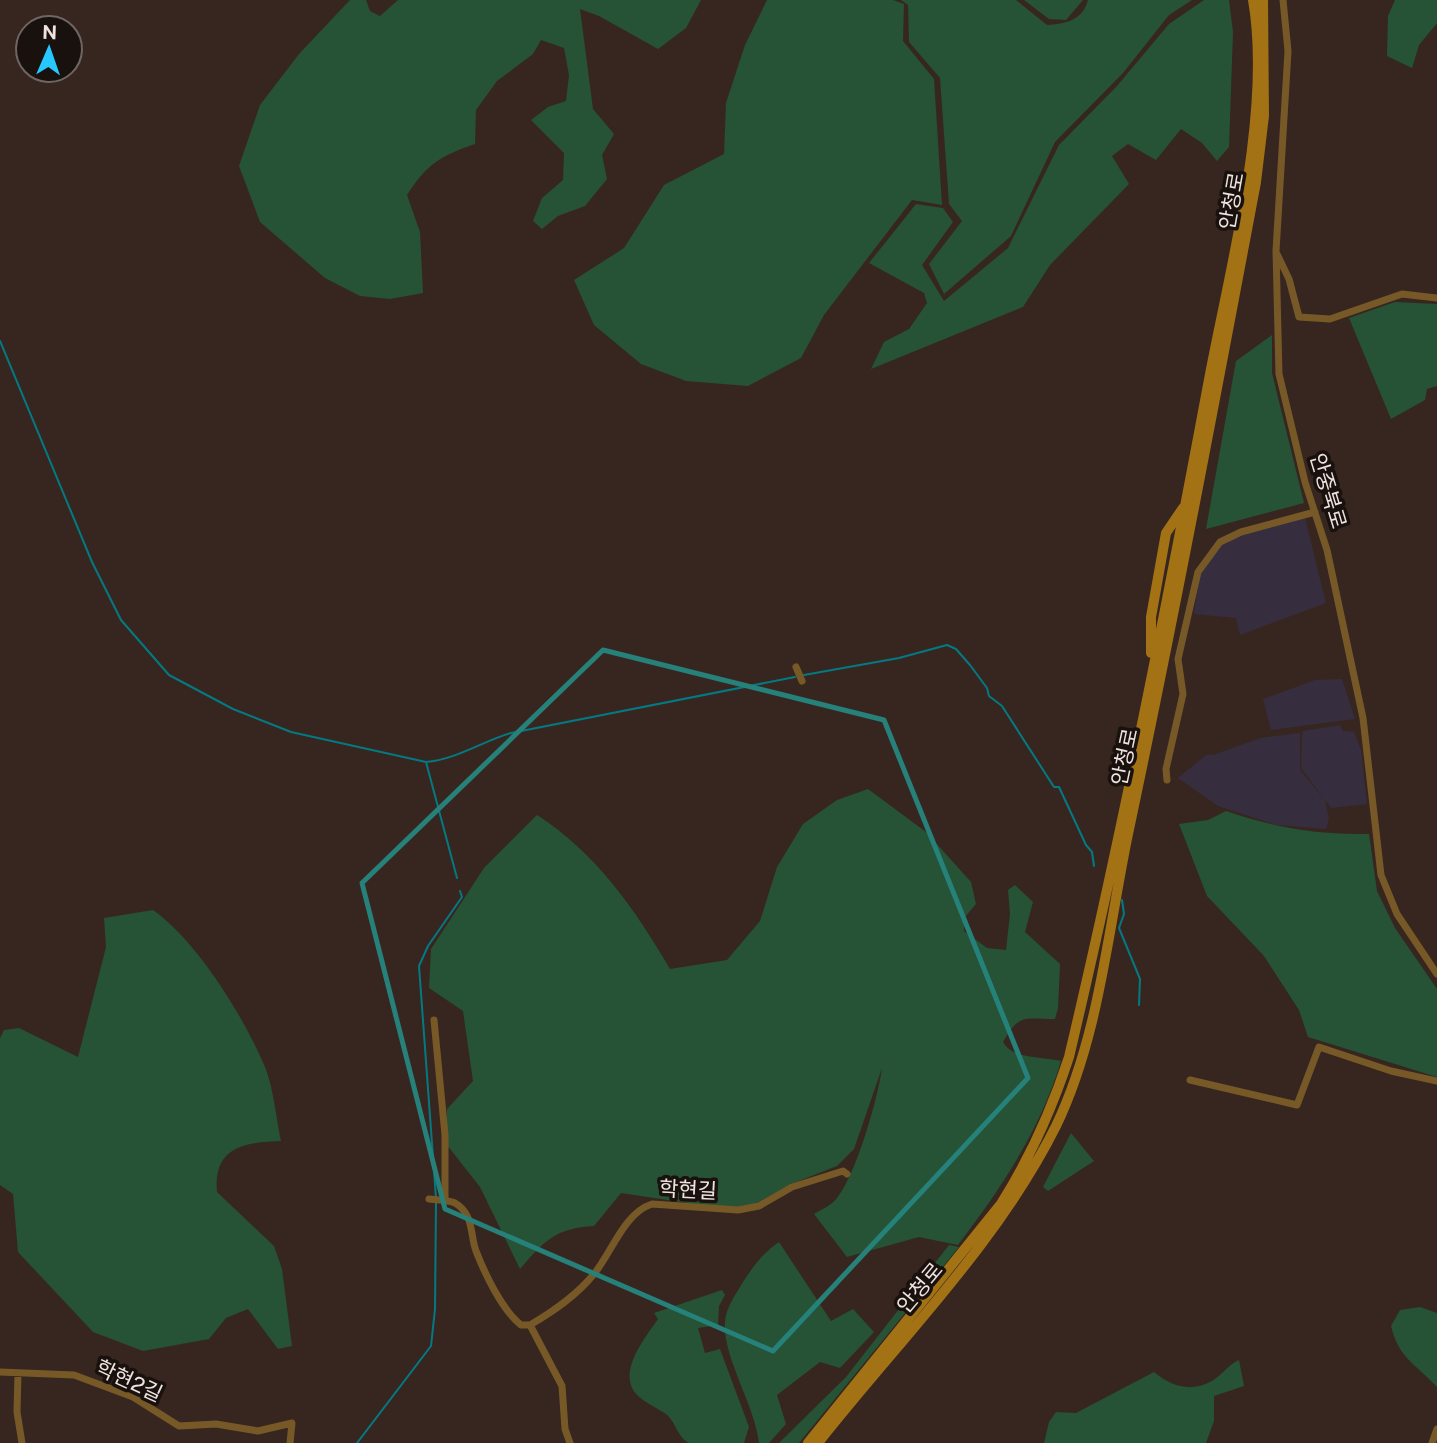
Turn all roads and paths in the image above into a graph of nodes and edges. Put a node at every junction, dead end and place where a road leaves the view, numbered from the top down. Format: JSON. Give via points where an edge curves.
{"nodes":[{"id":1,"x":1253,"y":0,"type":"edge"},
{"id":2,"x":1263,"y":0,"type":"edge"},
{"id":3,"x":1283,"y":0,"type":"edge"},
{"id":4,"x":1276,"y":251,"type":"junction"},
{"id":5,"x":1437,"y":298,"type":"edge"},
{"id":6,"x":1186,"y":503,"type":"junction"},
{"id":7,"x":1315,"y":512,"type":"junction"},
{"id":8,"x":796,"y":667,"type":"dead end"},
{"id":9,"x":1151,"y":678,"type":"junction"},
{"id":10,"x":802,"y":681,"type":"dead end"},
{"id":11,"x":1167,"y":780,"type":"dead end"},
{"id":12,"x":1437,"y":974,"type":"edge"},
{"id":13,"x":434,"y":1020,"type":"dead end"},
{"id":14,"x":1190,"y":1080,"type":"dead end"},
{"id":15,"x":1437,"y":1081,"type":"edge"},
{"id":16,"x":846,"y":1174,"type":"dead end"},
{"id":17,"x":429,"y":1199,"type":"dead end"},
{"id":18,"x":445,"y":1201,"type":"junction"},
{"id":19,"x":530,"y":1325,"type":"junction"},
{"id":20,"x":0,"y":1373,"type":"edge"},
{"id":21,"x":18,"y":1374,"type":"junction"},
{"id":22,"x":1437,"y":1429,"type":"edge"},
{"id":23,"x":22,"y":1443,"type":"edge"},
{"id":24,"x":290,"y":1443,"type":"edge"},
{"id":25,"x":570,"y":1443,"type":"edge"},
{"id":26,"x":808,"y":1443,"type":"edge"},
{"id":27,"x":818,"y":1443,"type":"edge"},
{"id":28,"x":1432,"y":1443,"type":"edge"}],
"edges":[{"from":1,"to":6,"type":"street","name":"안청로","via":[[1256,59],[1247,177]]},
{"from":2,"to":27,"type":"street","name":"안청로","via":[[1264,116],[1256,182],[1097,994],[1076,1076],[1042,1151],[1008,1208]]},
{"from":3,"to":4,"type":"street","name":"안중북로","via":[[1288,51]]},
{"from":4,"to":5,"type":"street","via":[[1299,317],[1330,319],[1402,294]]},
{"from":4,"to":7,"type":"street","name":"안중북로","via":[[1279,374]]},
{"from":6,"to":9,"type":"street","name":"안청로"},
{"from":6,"to":9,"type":"street","via":[[1166,533],[1150,630]]},
{"from":7,"to":11,"type":"street","via":[[1220,542],[1198,572],[1178,659],[1183,694]]},
{"from":7,"to":12,"type":"street","name":"안중북로","via":[[1363,718],[1381,875],[1397,914]]},
{"from":8,"to":10,"type":"street"},
{"from":9,"to":26,"type":"street","name":"안청로","via":[[1069,1057],[1043,1127],[1001,1204]]},
{"from":13,"to":18,"type":"street","via":[[446,1135]]},
{"from":14,"to":15,"type":"street","via":[[1297,1105],[1318,1047]]},
{"from":16,"to":19,"type":"street","name":"학현길","via":[[825,1175],[759,1206],[738,1210],[652,1204],[639,1208],[594,1274],[559,1308]]},
{"from":17,"to":18,"type":"street"},
{"from":18,"to":19,"type":"street","via":[[455,1203],[466,1215],[475,1249],[514,1320]]},
{"from":19,"to":25,"type":"street","via":[[562,1386]]},
{"from":20,"to":21,"type":"street","name":"학현2길"},
{"from":21,"to":23,"type":"street"},
{"from":21,"to":24,"type":"street","name":"학현2길","via":[[74,1375],[133,1397],[179,1426],[216,1424],[258,1431],[292,1423]]},
{"from":22,"to":28,"type":"street"}]}
